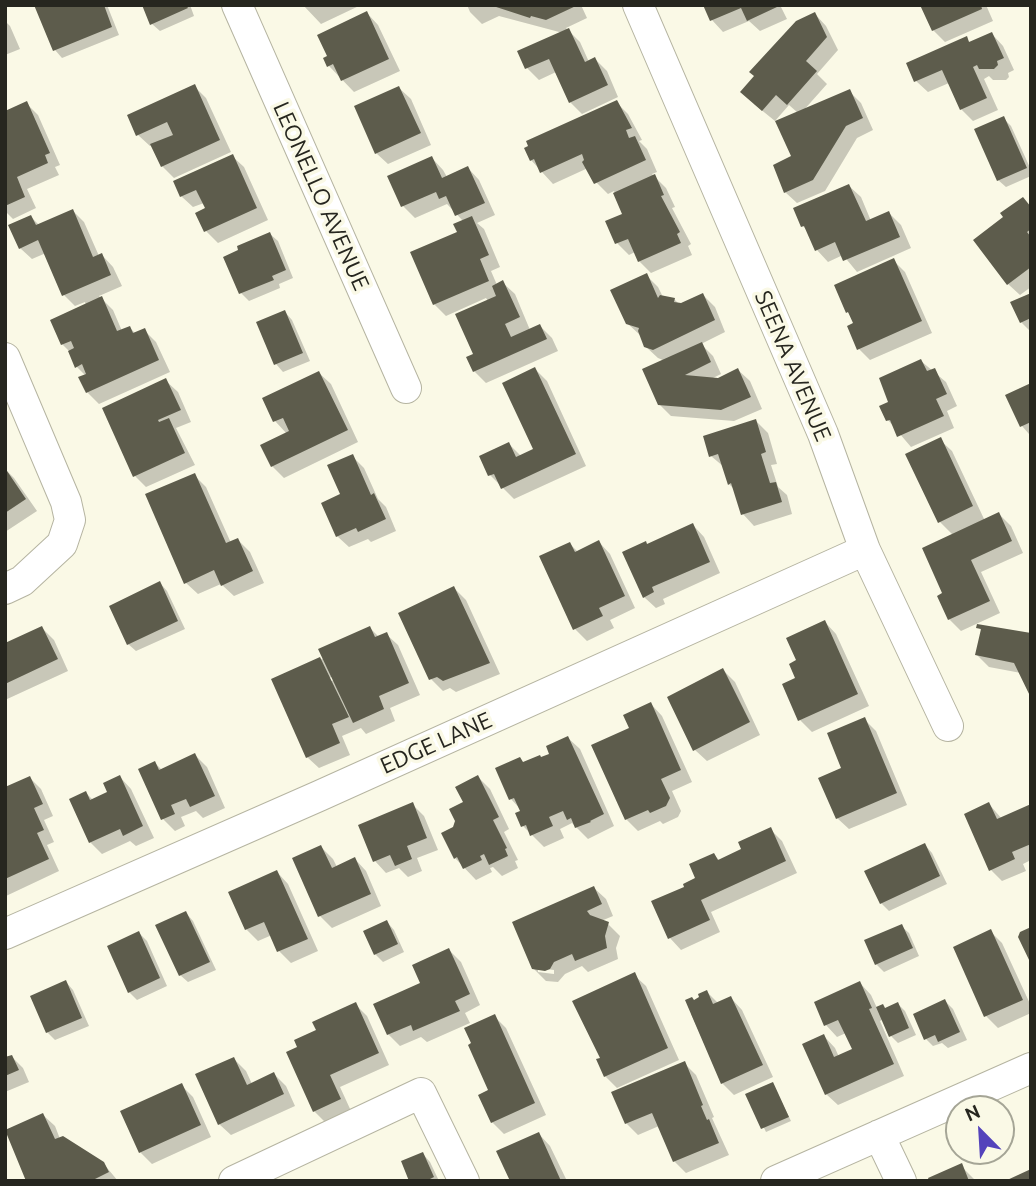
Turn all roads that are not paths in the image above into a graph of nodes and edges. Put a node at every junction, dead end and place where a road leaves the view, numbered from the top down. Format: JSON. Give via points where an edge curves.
{"nodes":[{"id":1,"x":237,"y":5,"type":"edge"},
{"id":2,"x":638,"y":5,"type":"edge"},
{"id":3,"x":5,"y":358,"type":"edge"},
{"id":4,"x":405,"y":388,"type":"dead end"},
{"id":5,"x":865,"y":550,"type":"junction"},
{"id":6,"x":5,"y":589,"type":"edge"},
{"id":7,"x":948,"y":726,"type":"dead end"},
{"id":8,"x":5,"y":934,"type":"edge"},
{"id":9,"x":1031,"y":1068,"type":"edge"},
{"id":10,"x":879,"y":1135,"type":"junction"},
{"id":11,"x":234,"y":1181,"type":"edge"},
{"id":12,"x":464,"y":1181,"type":"edge"},
{"id":13,"x":776,"y":1181,"type":"edge"},
{"id":14,"x":901,"y":1181,"type":"edge"}],
"edges":[{"from":1,"to":4,"type":"street","name":"LEONELLO AVENUE"},
{"from":2,"to":5,"type":"street","name":"SEENA AVENUE","via":[[823,434]]},
{"from":3,"to":6,"type":"street","via":[[70,520],[62,544],[22,582]]},
{"from":5,"to":7,"type":"street","name":"SEENA AVENUE"},
{"from":5,"to":8,"type":"street","name":"EDGE LANE"},
{"from":9,"to":10,"type":"street"},
{"from":10,"to":13,"type":"street"},
{"from":10,"to":14,"type":"street"},
{"from":11,"to":12,"type":"street","via":[[421,1093]]}]}
